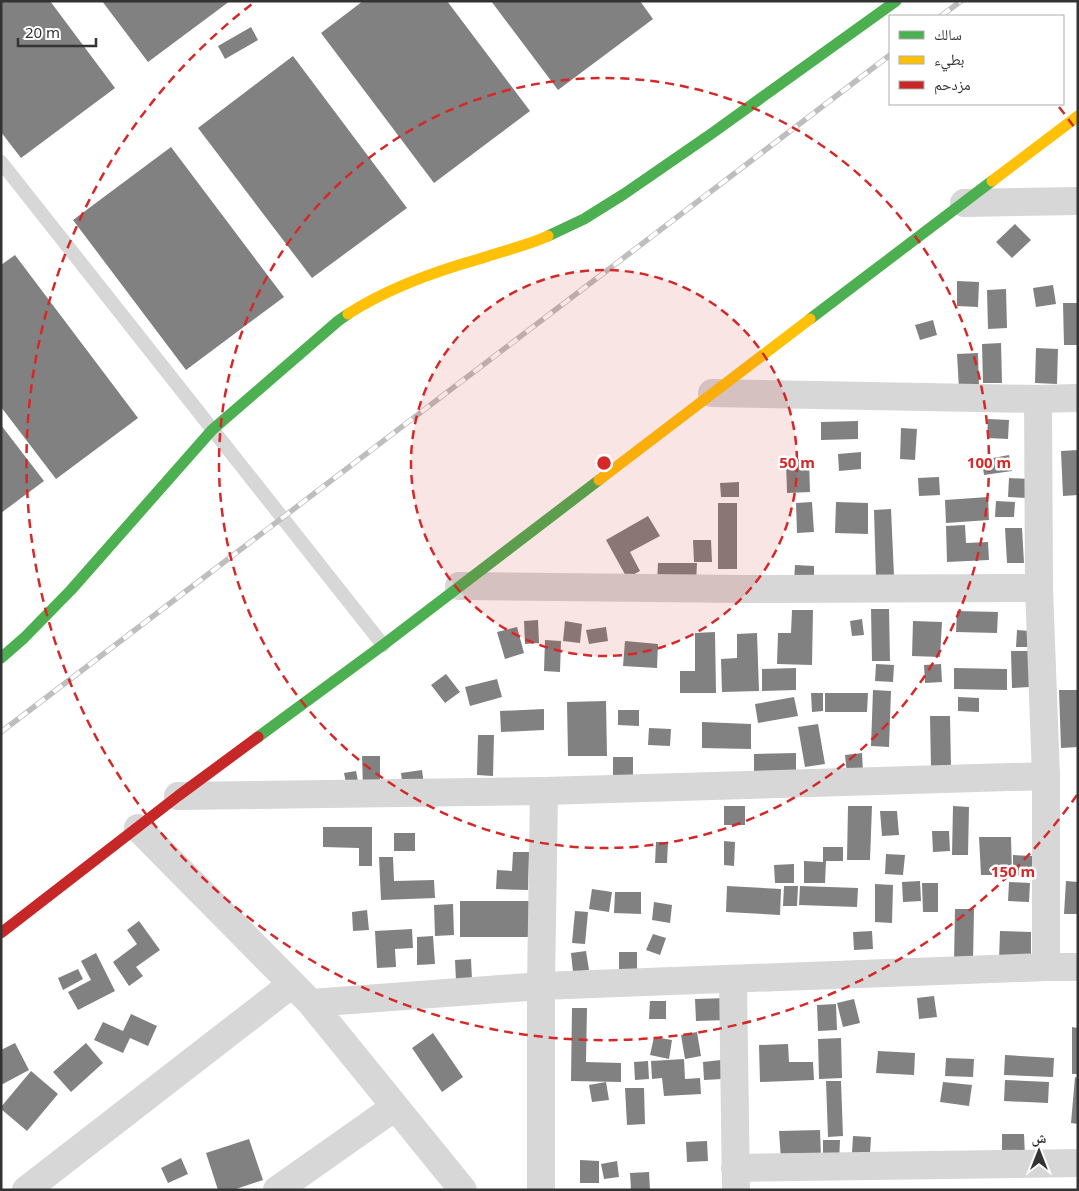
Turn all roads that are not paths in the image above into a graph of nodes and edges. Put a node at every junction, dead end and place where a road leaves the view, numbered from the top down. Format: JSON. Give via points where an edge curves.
{"nodes":[{"id":1,"x":896,"y":1,"type":"edge"},
{"id":2,"x":1078,"y":116,"type":"edge"},
{"id":3,"x":1,"y":162,"type":"edge"},
{"id":4,"x":1078,"y":201,"type":"edge"},
{"id":5,"x":964,"y":203,"type":"junction"},
{"id":6,"x":712,"y":394,"type":"junction"},
{"id":7,"x":1078,"y":398,"type":"edge"},
{"id":8,"x":1038,"y":399,"type":"junction"},
{"id":9,"x":212,"y":430,"type":"junction"},
{"id":10,"x":460,"y":586,"type":"junction"},
{"id":11,"x":1039,"y":588,"type":"junction"},
{"id":12,"x":383,"y":645,"type":"junction"},
{"id":13,"x":1,"y":658,"type":"edge"},
{"id":14,"x":1046,"y":776,"type":"junction"},
{"id":15,"x":544,"y":791,"type":"junction"},
{"id":16,"x":178,"y":796,"type":"junction"},
{"id":17,"x":138,"y":828,"type":"junction"},
{"id":18,"x":1,"y":933,"type":"edge"},
{"id":19,"x":1046,"y":967,"type":"junction"},
{"id":20,"x":1078,"y":967,"type":"edge"},
{"id":21,"x":733,"y":979,"type":"junction"},
{"id":22,"x":542,"y":986,"type":"junction"},
{"id":23,"x":302,"y":994,"type":"junction"},
{"id":24,"x":395,"y":1107,"type":"junction"},
{"id":25,"x":1078,"y":1164,"type":"edge"},
{"id":26,"x":736,"y":1179,"type":"edge"},
{"id":27,"x":26,"y":1190,"type":"edge"},
{"id":28,"x":277,"y":1190,"type":"edge"},
{"id":29,"x":463,"y":1190,"type":"edge"},
{"id":30,"x":541,"y":1190,"type":"edge"}],
"edges":[{"from":1,"to":9,"type":"street","via":[[688,150],[584,219],[535,242],[412,280],[370,300],[338,321]]},
{"from":2,"to":5,"type":"street"},
{"from":3,"to":9,"type":"lane"},
{"from":4,"to":5,"type":"street"},
{"from":5,"to":6,"type":"street"},
{"from":6,"to":8,"type":"street"},
{"from":6,"to":10,"type":"street"},
{"from":7,"to":8,"type":"street"},
{"from":8,"to":11,"type":"street"},
{"from":9,"to":12,"type":"lane"},
{"from":9,"to":13,"type":"street","via":[[70,590]]},
{"from":10,"to":11,"type":"street"},
{"from":10,"to":12,"type":"street"},
{"from":11,"to":14,"type":"street"},
{"from":12,"to":16,"type":"street"},
{"from":14,"to":15,"type":"street"},
{"from":14,"to":19,"type":"street"},
{"from":15,"to":16,"type":"street"},
{"from":15,"to":22,"type":"street"},
{"from":16,"to":17,"type":"street"},
{"from":17,"to":18,"type":"street"},
{"from":17,"to":23,"type":"street"},
{"from":19,"to":20,"type":"street"},
{"from":19,"to":21,"type":"street"},
{"from":21,"to":22,"type":"street"},
{"from":21,"to":26,"type":"street"},
{"from":22,"to":23,"type":"street"},
{"from":22,"to":30,"type":"street"},
{"from":23,"to":24,"type":"street"},
{"from":23,"to":27,"type":"street"},
{"from":24,"to":28,"type":"street"},
{"from":24,"to":29,"type":"street"},
{"from":25,"to":26,"type":"street"}]}
